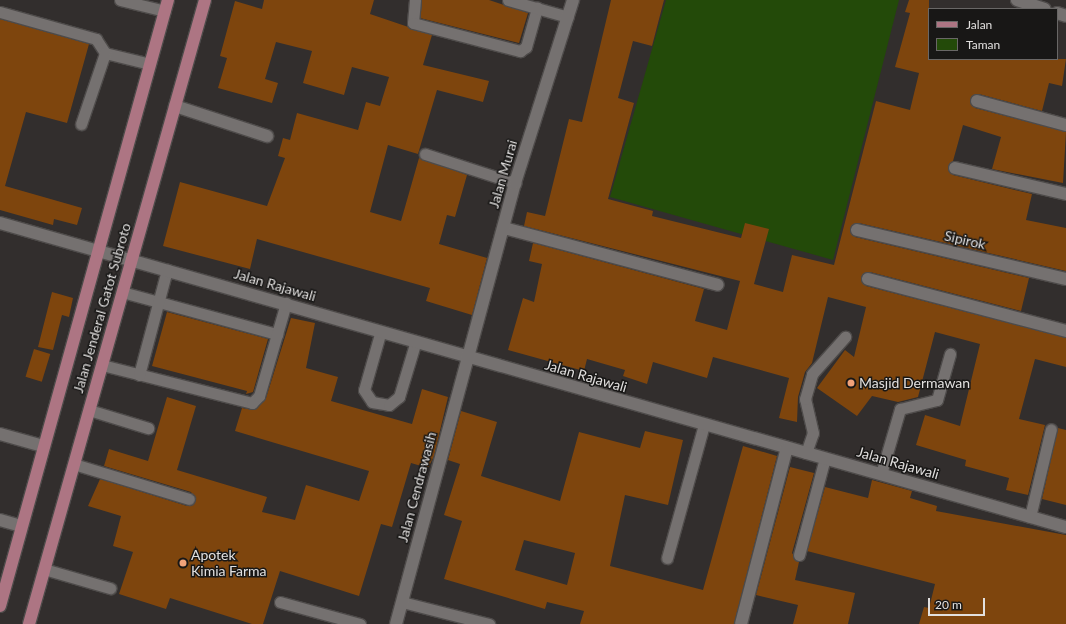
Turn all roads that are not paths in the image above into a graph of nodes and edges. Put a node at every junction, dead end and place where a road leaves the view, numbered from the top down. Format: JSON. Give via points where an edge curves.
{"nodes":[{"id":1,"x":120,"y":0,"type":"edge"},
{"id":2,"x":205,"y":0,"type":"edge"},
{"id":3,"x":415,"y":0,"type":"edge"},
{"id":4,"x":508,"y":0,"type":"edge"},
{"id":5,"x":573,"y":0,"type":"edge"},
{"id":6,"x":1017,"y":0,"type":"edge"},
{"id":7,"x":166,"y":6,"type":"edge"},
{"id":8,"x":537,"y":8,"type":"junction"},
{"id":9,"x":1042,"y":8,"type":"edge"},
{"id":10,"x":0,"y":12,"type":"edge"},
{"id":11,"x":568,"y":17,"type":"junction"},
{"id":12,"x":105,"y":53,"type":"junction"},
{"id":13,"x":150,"y":64,"type":"junction"},
{"id":14,"x":977,"y":101,"type":"dead end"},
{"id":15,"x":175,"y":106,"type":"junction"},
{"id":16,"x":81,"y":124,"type":"dead end"},
{"id":17,"x":1066,"y":125,"type":"edge"},
{"id":18,"x":267,"y":136,"type":"dead end"},
{"id":19,"x":425,"y":154,"type":"dead end"},
{"id":20,"x":955,"y":168,"type":"dead end"},
{"id":21,"x":515,"y":183,"type":"junction"},
{"id":22,"x":1066,"y":194,"type":"edge"},
{"id":23,"x":0,"y":223,"type":"edge"},
{"id":24,"x":504,"y":228,"type":"junction"},
{"id":25,"x":857,"y":230,"type":"dead end"},
{"id":26,"x":98,"y":251,"type":"junction"},
{"id":27,"x":131,"y":260,"type":"junction"},
{"id":28,"x":167,"y":270,"type":"junction"},
{"id":29,"x":1066,"y":279,"type":"edge"},
{"id":30,"x":868,"y":280,"type":"dead end"},
{"id":31,"x":718,"y":285,"type":"dead end"},
{"id":32,"x":122,"y":292,"type":"junction"},
{"id":33,"x":286,"y":303,"type":"junction"},
{"id":34,"x":159,"y":304,"type":"junction"},
{"id":35,"x":1066,"y":331,"type":"edge"},
{"id":36,"x":277,"y":334,"type":"junction"},
{"id":37,"x":380,"y":334,"type":"junction"},
{"id":38,"x":845,"y":337,"type":"dead end"},
{"id":39,"x":414,"y":344,"type":"junction"},
{"id":40,"x":950,"y":354,"type":"dead end"},
{"id":41,"x":467,"y":357,"type":"junction"},
{"id":42,"x":102,"y":365,"type":"junction"},
{"id":43,"x":139,"y":375,"type":"junction"},
{"id":44,"x":89,"y":410,"type":"junction"},
{"id":45,"x":704,"y":425,"type":"junction"},
{"id":46,"x":148,"y":428,"type":"dead end"},
{"id":47,"x":1051,"y":429,"type":"dead end"},
{"id":48,"x":0,"y":434,"type":"edge"},
{"id":49,"x":43,"y":446,"type":"junction"},
{"id":50,"x":787,"y":448,"type":"junction"},
{"id":51,"x":806,"y":453,"type":"junction"},
{"id":52,"x":825,"y":458,"type":"junction"},
{"id":53,"x":74,"y":464,"type":"junction"},
{"id":54,"x":881,"y":474,"type":"junction"},
{"id":55,"x":189,"y":499,"type":"dead end"},
{"id":56,"x":1030,"y":517,"type":"junction"},
{"id":57,"x":0,"y":520,"type":"edge"},
{"id":58,"x":20,"y":526,"type":"junction"},
{"id":59,"x":1066,"y":528,"type":"edge"},
{"id":60,"x":799,"y":555,"type":"dead end"},
{"id":61,"x":667,"y":558,"type":"dead end"},
{"id":62,"x":44,"y":569,"type":"junction"},
{"id":63,"x":110,"y":588,"type":"dead end"},
{"id":64,"x":280,"y":602,"type":"dead end"},
{"id":65,"x":402,"y":602,"type":"junction"},
{"id":66,"x":0,"y":606,"type":"edge"},
{"id":67,"x":29,"y":624,"type":"edge"},
{"id":68,"x":360,"y":624,"type":"edge"},
{"id":69,"x":396,"y":624,"type":"edge"},
{"id":70,"x":489,"y":624,"type":"edge"},
{"id":71,"x":741,"y":624,"type":"edge"}],
"edges":[{"from":1,"to":7,"type":"lane"},
{"from":2,"to":15,"type":"main road","name":"Jalan Jenderal Gatot Subroto"},
{"from":3,"to":8,"type":"lane","via":[[410,20],[413,23],[520,51],[526,47]]},
{"from":4,"to":8,"type":"lane"},
{"from":5,"to":11,"type":"street","name":"Jalan Murai"},
{"from":6,"to":9,"type":"street"},
{"from":7,"to":13,"type":"main road","name":"Jalan Jenderal Gatot Subroto"},
{"from":8,"to":11,"type":"lane"},
{"from":10,"to":12,"type":"lane","via":[[96,39]]},
{"from":11,"to":21,"type":"street","name":"Jalan Murai"},
{"from":12,"to":13,"type":"lane"},
{"from":12,"to":16,"type":"lane"},
{"from":13,"to":26,"type":"main road","name":"Jalan Jenderal Gatot Subroto"},
{"from":14,"to":17,"type":"street"},
{"from":15,"to":18,"type":"street"},
{"from":15,"to":27,"type":"main road","name":"Jalan Jenderal Gatot Subroto"},
{"from":19,"to":21,"type":"lane"},
{"from":20,"to":22,"type":"street"},
{"from":21,"to":24,"type":"street","name":"Jalan Murai"},
{"from":23,"to":26,"type":"street","name":"Jalan Rajawali"},
{"from":24,"to":31,"type":"street"},
{"from":24,"to":41,"type":"street","name":"Jalan Murai"},
{"from":25,"to":29,"type":"street","name":"Sipirok"},
{"from":26,"to":27,"type":"street","name":"Jalan Rajawali"},
{"from":26,"to":49,"type":"main road","name":"Jalan Jenderal Gatot Subroto"},
{"from":27,"to":28,"type":"street","name":"Jalan Rajawali"},
{"from":27,"to":32,"type":"main road","name":"Jalan Jenderal Gatot Subroto"},
{"from":28,"to":33,"type":"street","name":"Jalan Rajawali"},
{"from":28,"to":34,"type":"lane"},
{"from":30,"to":35,"type":"street"},
{"from":32,"to":34,"type":"lane"},
{"from":32,"to":42,"type":"main road","name":"Jalan Jenderal Gatot Subroto"},
{"from":33,"to":36,"type":"lane"},
{"from":33,"to":37,"type":"street","name":"Jalan Rajawali"},
{"from":34,"to":36,"type":"lane"},
{"from":34,"to":43,"type":"lane"},
{"from":36,"to":43,"type":"lane","via":[[259,396],[252,403]]},
{"from":37,"to":39,"type":"street","name":"Jalan Rajawali"},
{"from":37,"to":39,"type":"lane","via":[[364,390],[372,402],[389,406],[399,398]]},
{"from":38,"to":51,"type":"lane","via":[[812,374],[805,399],[813,433]]},
{"from":39,"to":41,"type":"street","name":"Jalan Rajawali"},
{"from":40,"to":54,"type":"lane","via":[[937,400],[900,410]]},
{"from":41,"to":45,"type":"street","name":"Jalan Rajawali"},
{"from":41,"to":65,"type":"street","name":"Jalan Cendrawasih"},
{"from":42,"to":43,"type":"lane"},
{"from":42,"to":44,"type":"main road","name":"Jalan Jenderal Gatot Subroto"},
{"from":44,"to":46,"type":"lane"},
{"from":44,"to":53,"type":"main road","name":"Jalan Jenderal Gatot Subroto"},
{"from":45,"to":50,"type":"street","name":"Jalan Rajawali"},
{"from":45,"to":61,"type":"lane"},
{"from":47,"to":56,"type":"lane"},
{"from":48,"to":49,"type":"street"},
{"from":49,"to":58,"type":"main road","name":"Jalan Jenderal Gatot Subroto"},
{"from":50,"to":51,"type":"street","name":"Jalan Rajawali"},
{"from":50,"to":71,"type":"street"},
{"from":51,"to":52,"type":"street","name":"Jalan Rajawali"},
{"from":52,"to":54,"type":"street","name":"Jalan Rajawali"},
{"from":52,"to":60,"type":"lane"},
{"from":53,"to":55,"type":"lane"},
{"from":53,"to":62,"type":"main road","name":"Jalan Jenderal Gatot Subroto"},
{"from":54,"to":56,"type":"street","name":"Jalan Rajawali"},
{"from":56,"to":59,"type":"street","name":"Jalan Rajawali"},
{"from":57,"to":58,"type":"street"},
{"from":58,"to":66,"type":"main road","name":"Jalan Jenderal Gatot Subroto"},
{"from":62,"to":63,"type":"lane"},
{"from":62,"to":67,"type":"main road","name":"Jalan Jenderal Gatot Subroto"},
{"from":64,"to":68,"type":"lane"},
{"from":65,"to":69,"type":"street","name":"Jalan Cendrawasih"},
{"from":65,"to":70,"type":"lane"}]}
